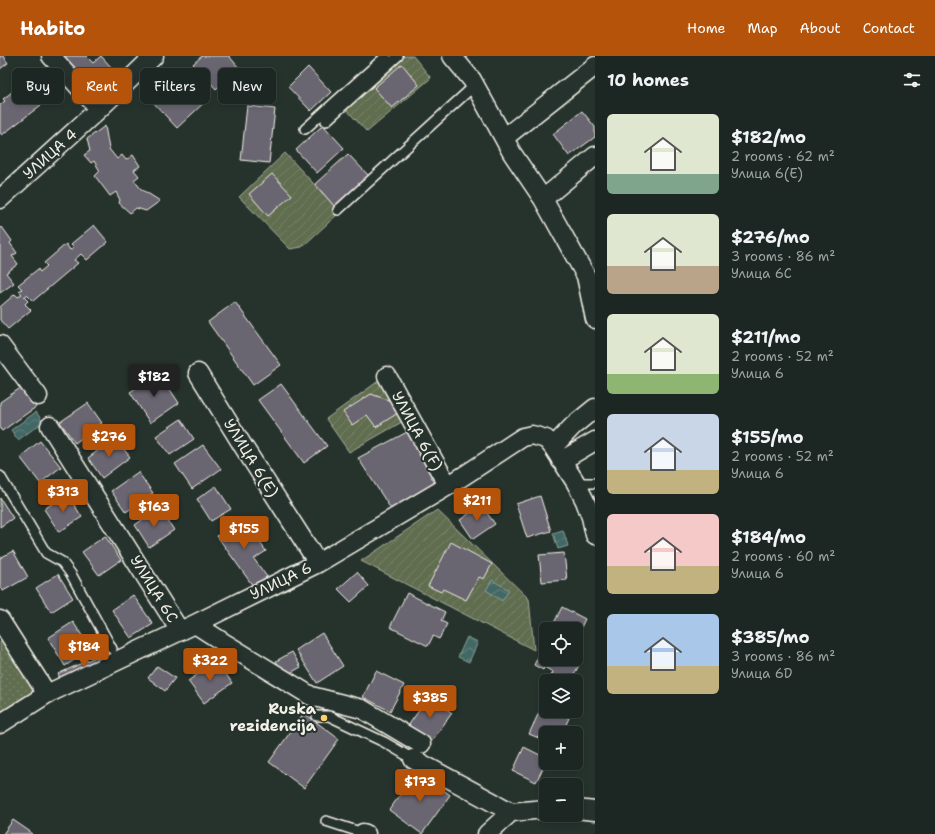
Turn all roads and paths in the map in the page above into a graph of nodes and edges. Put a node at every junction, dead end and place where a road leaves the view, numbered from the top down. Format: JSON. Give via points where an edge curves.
{"nodes":[{"id":1,"x":51,"y":56,"type":"edge"},
{"id":2,"x":154,"y":56,"type":"edge"},
{"id":3,"x":386,"y":56,"type":"edge"},
{"id":4,"x":398,"y":56,"type":"edge"},
{"id":5,"x":452,"y":56,"type":"edge"},
{"id":6,"x":595,"y":66,"type":"edge"},
{"id":7,"x":475,"y":85,"type":"junction"},
{"id":8,"x":99,"y":109,"type":"junction"},
{"id":9,"x":326,"y":120,"type":"dead end"},
{"id":10,"x":305,"y":129,"type":"dead end"},
{"id":11,"x":504,"y":138,"type":"junction"},
{"id":12,"x":595,"y":156,"type":"edge"},
{"id":13,"x":0,"y":199,"type":"edge"},
{"id":14,"x":543,"y":199,"type":"junction"},
{"id":15,"x":338,"y":210,"type":"dead end"},
{"id":16,"x":595,"y":316,"type":"edge"},
{"id":17,"x":0,"y":345,"type":"edge"},
{"id":18,"x":198,"y":373,"type":"dead end"},
{"id":19,"x":389,"y":386,"type":"dead end"},
{"id":20,"x":38,"y":396,"type":"dead end"},
{"id":21,"x":595,"y":408,"type":"edge"},
{"id":22,"x":50,"y":426,"type":"dead end"},
{"id":23,"x":595,"y":441,"type":"edge"},
{"id":24,"x":557,"y":454,"type":"junction"},
{"id":25,"x":0,"y":476,"type":"edge"},
{"id":26,"x":595,"y":483,"type":"edge"},
{"id":27,"x":576,"y":484,"type":"junction"},
{"id":28,"x":448,"y":486,"type":"junction"},
{"id":29,"x":595,"y":535,"type":"edge"},
{"id":30,"x":318,"y":563,"type":"junction"},
{"id":31,"x":0,"y":620,"type":"edge"},
{"id":32,"x":187,"y":627,"type":"junction"},
{"id":33,"x":112,"y":649,"type":"dead end"},
{"id":34,"x":47,"y":694,"type":"junction"},
{"id":35,"x":318,"y":716,"type":"dead end"},
{"id":36,"x":0,"y":724,"type":"edge"},
{"id":37,"x":417,"y":751,"type":"junction"},
{"id":38,"x":539,"y":810,"type":"edge"},
{"id":39,"x":583,"y":810,"type":"edge"},
{"id":40,"x":595,"y":811,"type":"edge"},
{"id":41,"x":511,"y":812,"type":"junction"},
{"id":42,"x":326,"y":821,"type":"dead end"},
{"id":43,"x":365,"y":833,"type":"edge"},
{"id":44,"x":487,"y":834,"type":"edge"}],
"edges":[{"from":1,"to":8,"type":"street"},
{"from":2,"to":8,"type":"street","name":"УЛИЦА 4"},
{"from":3,"to":10,"type":"lane"},
{"from":4,"to":9,"type":"lane"},
{"from":5,"to":7,"type":"street"},
{"from":6,"to":11,"type":"street"},
{"from":7,"to":11,"type":"street"},
{"from":7,"to":15,"type":"lane"},
{"from":8,"to":13,"type":"street","name":"УЛИЦА 4"},
{"from":11,"to":14,"type":"street"},
{"from":12,"to":14,"type":"street"},
{"from":14,"to":16,"type":"street","via":[[586,276]]},
{"from":17,"to":20,"type":"street"},
{"from":18,"to":30,"type":"street","name":"УЛИЦА 6(E)"},
{"from":19,"to":28,"type":"street","name":"УЛИЦА 6(F)"},
{"from":21,"to":24,"type":"street","via":[[573,426]]},
{"from":22,"to":32,"type":"street","name":"УЛИЦА 6C"},
{"from":23,"to":24,"type":"street"},
{"from":24,"to":27,"type":"street"},
{"from":24,"to":28,"type":"street","name":"УЛИЦА 6","via":[[546,439],[523,437]]},
{"from":25,"to":33,"type":"lane","via":[[46,553],[62,562],[71,574]]},
{"from":26,"to":27,"type":"lane"},
{"from":27,"to":29,"type":"street","via":[[587,506]]},
{"from":28,"to":30,"type":"street","name":"УЛИЦА 6"},
{"from":30,"to":32,"type":"street","name":"УЛИЦА 6"},
{"from":31,"to":34,"type":"street"},
{"from":32,"to":34,"type":"street","name":"УЛИЦА 6"},
{"from":32,"to":37,"type":"street","via":[[226,644],[311,696],[362,709]]},
{"from":34,"to":36,"type":"street","name":"УЛИЦА 6"},
{"from":35,"to":37,"type":"lane","via":[[329,716],[384,742]]},
{"from":37,"to":41,"type":"street"},
{"from":38,"to":41,"type":"street"},
{"from":39,"to":40,"type":"street"},
{"from":41,"to":44,"type":"street"},
{"from":42,"to":43,"type":"lane"}]}
